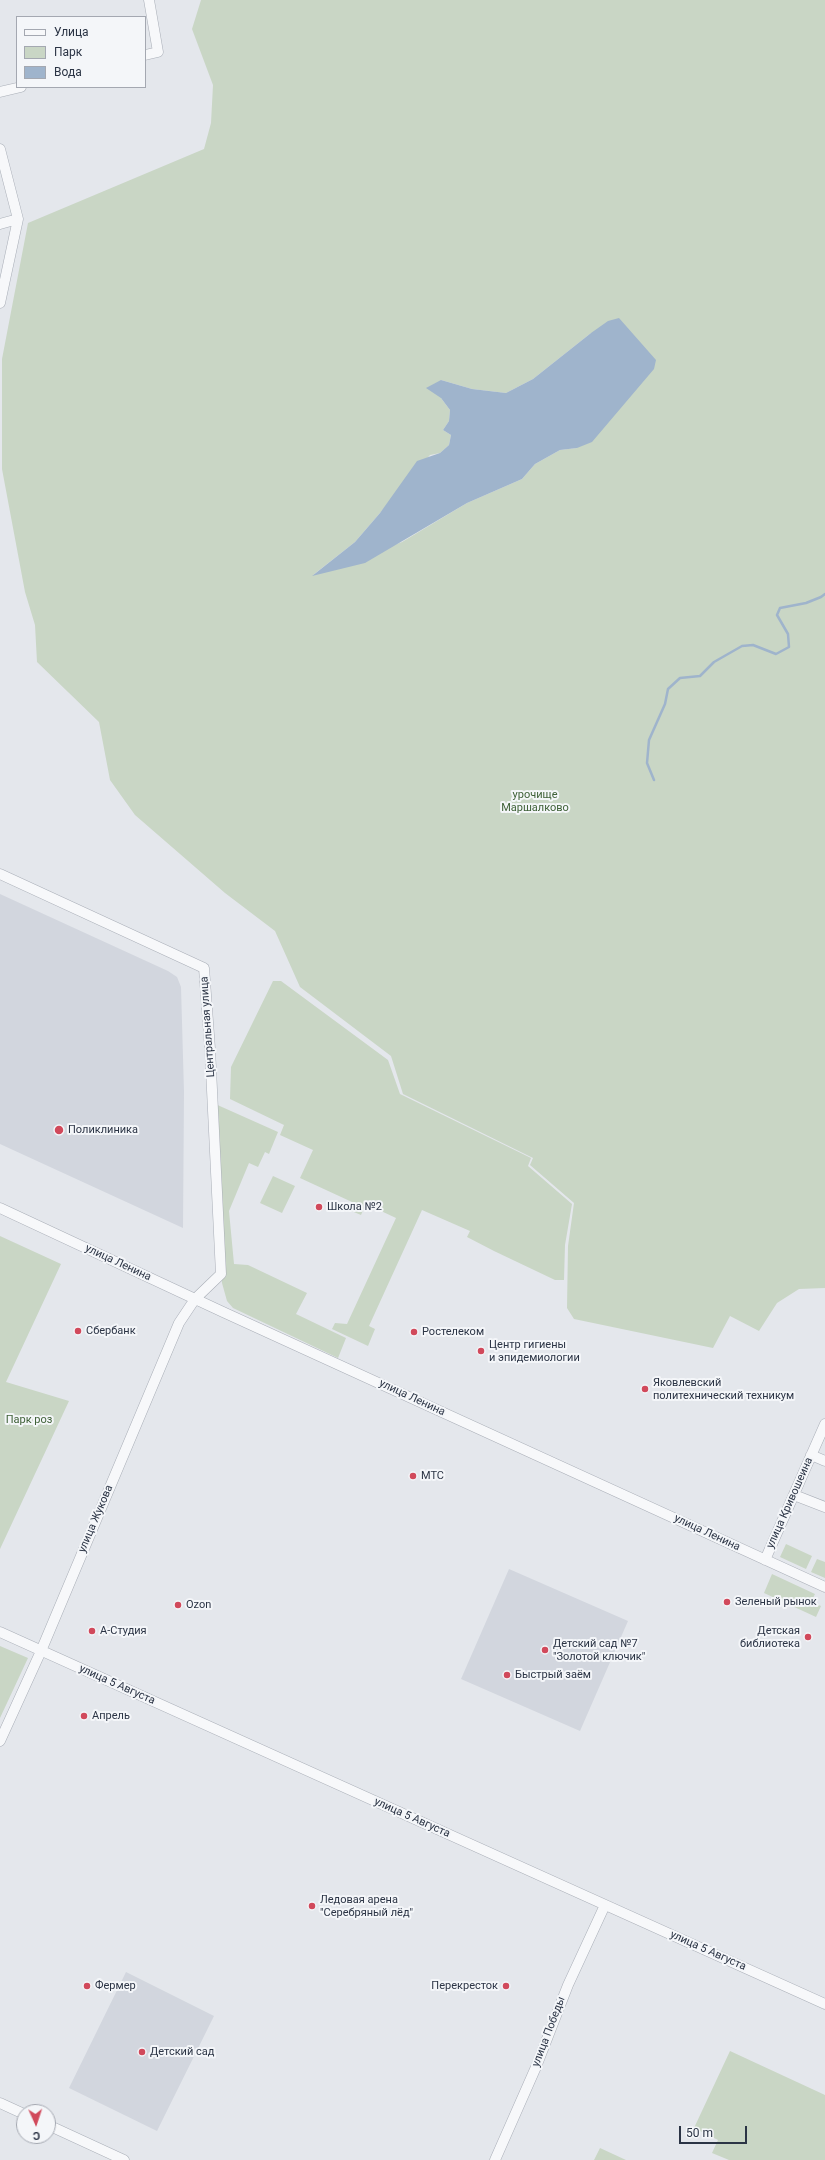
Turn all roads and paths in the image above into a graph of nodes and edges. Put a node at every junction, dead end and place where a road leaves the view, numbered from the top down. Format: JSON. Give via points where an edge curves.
{"nodes":[{"id":1,"x":149,"y":0,"type":"edge"},
{"id":2,"x":146,"y":55,"type":"edge"},
{"id":3,"x":17,"y":88,"type":"edge"},
{"id":4,"x":0,"y":92,"type":"edge"},
{"id":5,"x":0,"y":149,"type":"edge"},
{"id":6,"x":18,"y":219,"type":"junction"},
{"id":7,"x":0,"y":224,"type":"edge"},
{"id":8,"x":0,"y":303,"type":"edge"},
{"id":9,"x":0,"y":874,"type":"edge"},
{"id":10,"x":0,"y":1208,"type":"edge"},
{"id":11,"x":195,"y":1299,"type":"junction"},
{"id":12,"x":825,"y":1424,"type":"edge"},
{"id":13,"x":811,"y":1455,"type":"junction"},
{"id":14,"x":825,"y":1461,"type":"edge"},
{"id":15,"x":794,"y":1495,"type":"junction"},
{"id":16,"x":825,"y":1507,"type":"edge"},
{"id":17,"x":765,"y":1560,"type":"junction"},
{"id":18,"x":825,"y":1587,"type":"edge"},
{"id":19,"x":0,"y":1632,"type":"edge"},
{"id":20,"x":41,"y":1651,"type":"junction"},
{"id":21,"x":0,"y":1741,"type":"edge"},
{"id":22,"x":605,"y":1905,"type":"junction"},
{"id":23,"x":825,"y":2004,"type":"edge"},
{"id":24,"x":0,"y":2103,"type":"edge"},
{"id":25,"x":16,"y":2110,"type":"edge"},
{"id":26,"x":56,"y":2129,"type":"edge"},
{"id":27,"x":124,"y":2160,"type":"edge"},
{"id":28,"x":495,"y":2160,"type":"edge"}],
"edges":[{"from":1,"to":2,"type":"street","via":[[158,52]]},
{"from":3,"to":4,"type":"street"},
{"from":5,"to":6,"type":"street"},
{"from":6,"to":7,"type":"street"},
{"from":6,"to":8,"type":"street"},
{"from":9,"to":11,"type":"street","name":"Центральная улица","via":[[204,968],[221,1274]]},
{"from":10,"to":11,"type":"street","name":"улица Ленина"},
{"from":11,"to":17,"type":"street","name":"улица Ленина"},
{"from":11,"to":20,"type":"street","name":"улица Жукова","via":[[179,1323]]},
{"from":12,"to":13,"type":"street","name":"улица Кривошеина"},
{"from":13,"to":14,"type":"street"},
{"from":13,"to":15,"type":"street","name":"улица Кривошеина"},
{"from":15,"to":16,"type":"street"},
{"from":15,"to":17,"type":"street","name":"улица Кривошеина"},
{"from":17,"to":18,"type":"street","name":"улица Ленина"},
{"from":19,"to":20,"type":"street","name":"улица 5 Августа"},
{"from":20,"to":21,"type":"street","name":"улица Жукова"},
{"from":20,"to":22,"type":"street","name":"улица 5 Августа"},
{"from":22,"to":23,"type":"street","name":"улица 5 Августа"},
{"from":22,"to":28,"type":"street","name":"улица Победы","via":[[568,1985],[536,2067]]},
{"from":24,"to":25,"type":"street"},
{"from":26,"to":27,"type":"street"}]}
